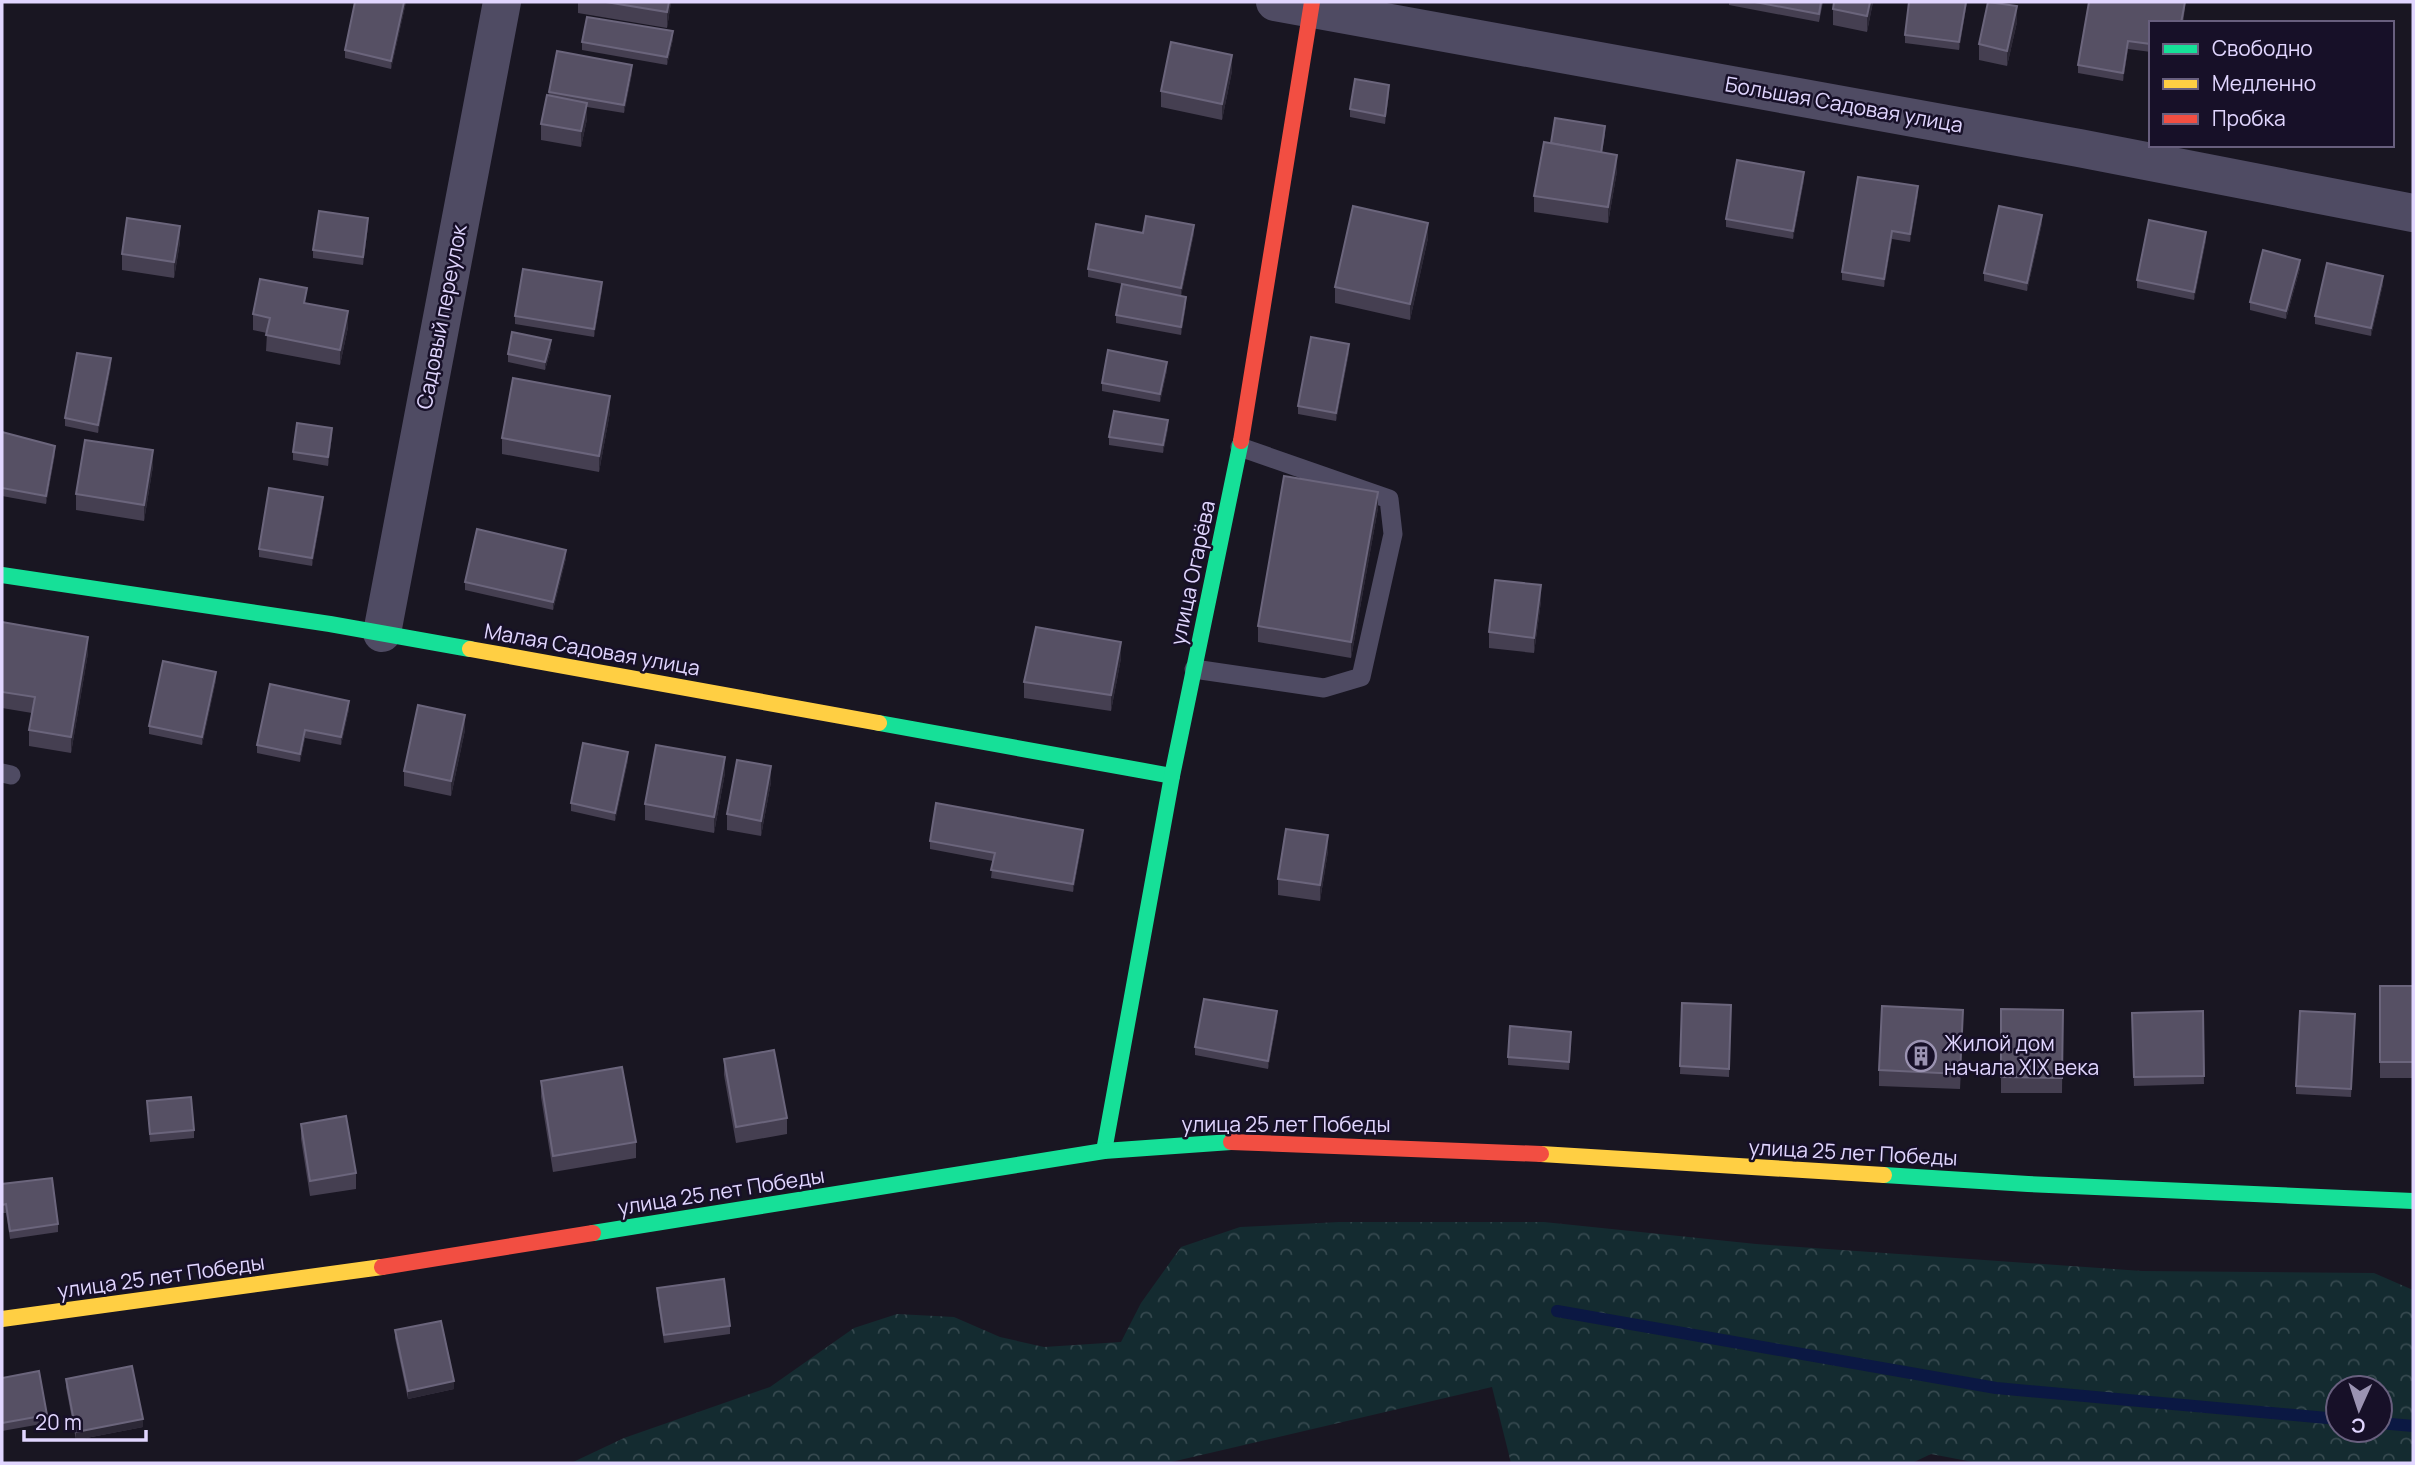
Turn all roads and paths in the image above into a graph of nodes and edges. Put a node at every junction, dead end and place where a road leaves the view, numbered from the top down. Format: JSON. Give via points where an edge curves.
{"nodes":[{"id":1,"x":502,"y":2,"type":"edge"},
{"id":2,"x":1299,"y":4,"type":"edge"},
{"id":3,"x":2413,"y":213,"type":"edge"},
{"id":4,"x":1240,"y":447,"type":"junction"},
{"id":5,"x":2,"y":575,"type":"edge"},
{"id":6,"x":382,"y":633,"type":"junction"},
{"id":7,"x":1194,"y":669,"type":"junction"},
{"id":8,"x":1172,"y":776,"type":"junction"},
{"id":9,"x":1104,"y":1152,"type":"junction"},
{"id":10,"x":2413,"y":1201,"type":"edge"},
{"id":11,"x":2,"y":1319,"type":"edge"}],
"edges":[{"from":1,"to":6,"type":"street","name":"Садовый переулок"},
{"from":2,"to":3,"type":"street","name":"Большая Садовая улица"},
{"from":2,"to":4,"type":"main road","name":"улица Огарёва"},
{"from":4,"to":7,"type":"main road","name":"улица Огарёва"},
{"from":4,"to":7,"type":"lane","via":[[1389,499],[1392,534],[1362,677],[1324,688]]},
{"from":5,"to":6,"type":"main road","name":"Малая Садовая улица"},
{"from":6,"to":8,"type":"main road","name":"Малая Садовая улица"},
{"from":7,"to":8,"type":"main road","name":"улица Огарёва"},
{"from":8,"to":9,"type":"main road","name":"улица Огарёва"},
{"from":9,"to":10,"type":"main road","name":"улица 25 лет Победы","via":[[1226,1142],[1478,1150],[2014,1184]]},
{"from":9,"to":11,"type":"main road","name":"улица 25 лет Победы","via":[[341,1274]]}]}
